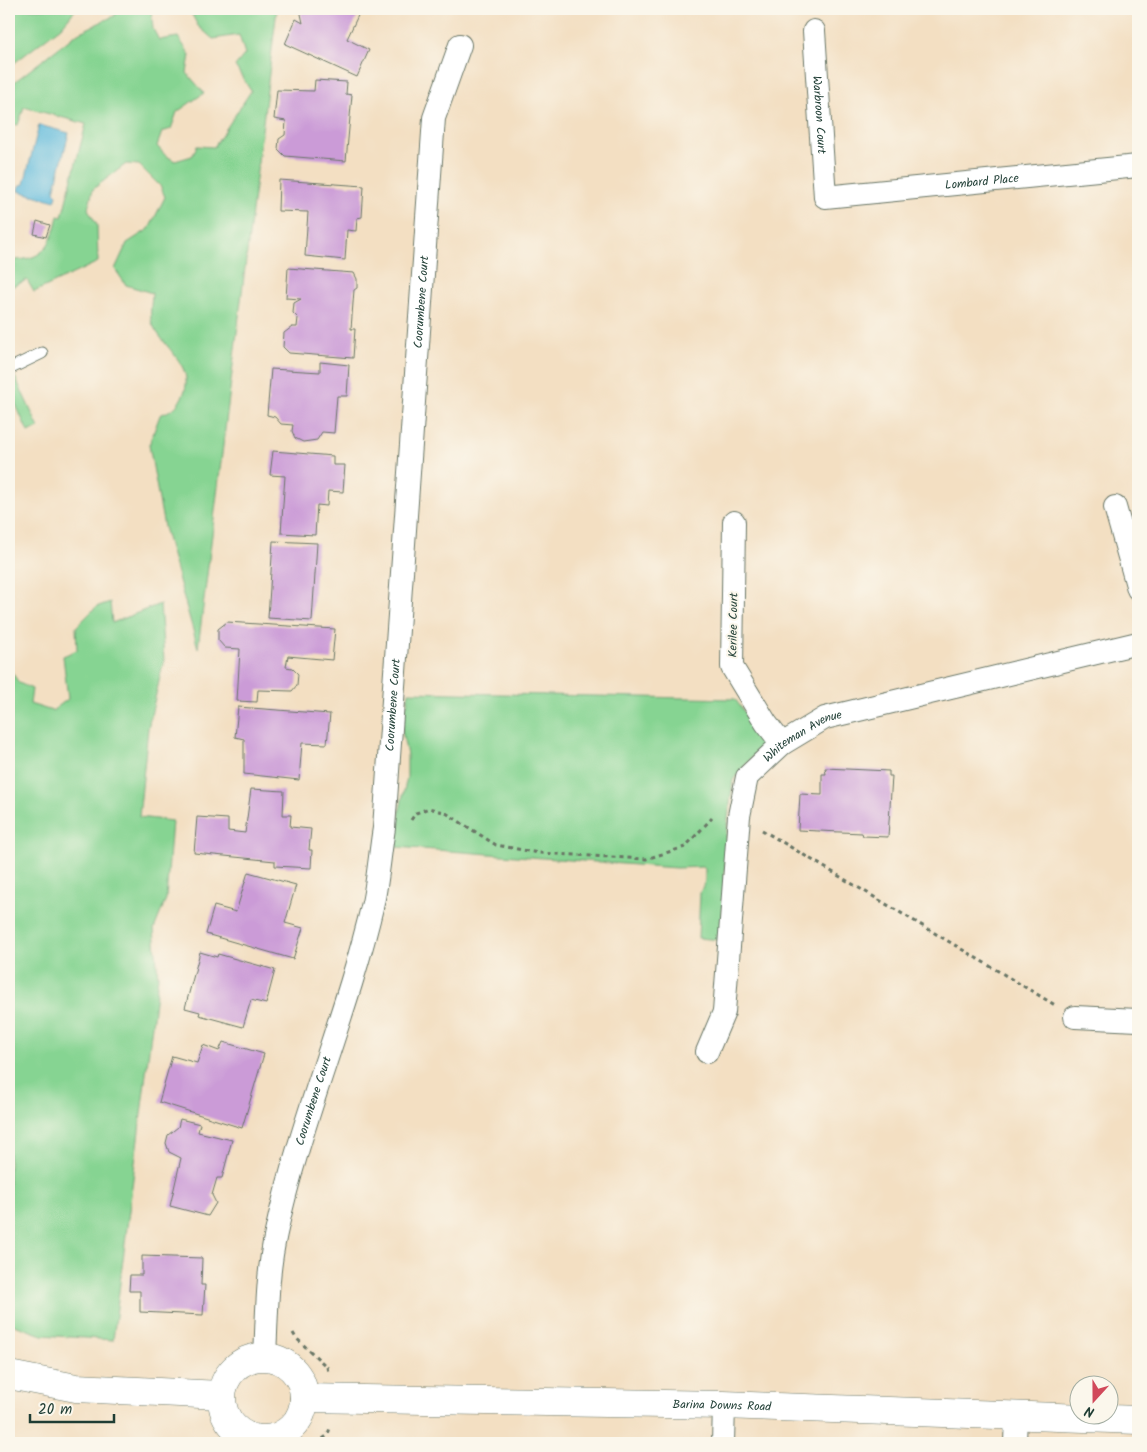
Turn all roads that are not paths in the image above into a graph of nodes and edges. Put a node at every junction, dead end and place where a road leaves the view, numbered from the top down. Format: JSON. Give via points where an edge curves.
{"nodes":[{"id":1,"x":814,"y":31,"type":"dead end"},
{"id":2,"x":460,"y":45,"type":"dead end"},
{"id":3,"x":1138,"y":166,"type":"edge"},
{"id":4,"x":825,"y":197,"type":"joint"},
{"id":5,"x":42,"y":353,"type":"dead end"},
{"id":6,"x":9,"y":369,"type":"edge"},
{"id":7,"x":1115,"y":507,"type":"dead end"},
{"id":8,"x":734,"y":522,"type":"dead end"},
{"id":9,"x":1138,"y":589,"type":"edge"},
{"id":10,"x":1138,"y":643,"type":"edge"},
{"id":11,"x":782,"y":744,"type":"junction"},
{"id":12,"x":1075,"y":1017,"type":"road end"},
{"id":13,"x":1138,"y":1020,"type":"edge"},
{"id":14,"x":707,"y":1052,"type":"dead end"},
{"id":15,"x":265,"y":1357,"type":"junction"},
{"id":16,"x":9,"y":1375,"type":"edge"},
{"id":17,"x":221,"y":1396,"type":"junction"},
{"id":18,"x":316,"y":1398,"type":"junction"},
{"id":19,"x":724,"y":1405,"type":"junction"},
{"id":20,"x":1016,"y":1415,"type":"junction"},
{"id":21,"x":1138,"y":1420,"type":"edge"},
{"id":22,"x":258,"y":1441,"type":"edge"},
{"id":23,"x":723,"y":1443,"type":"edge"},
{"id":24,"x":1015,"y":1443,"type":"edge"}],
"edges":[{"from":1,"to":4,"type":"street","name":"Warbroon Court"},
{"from":2,"to":15,"type":"street","name":"Coorumbene Court","via":[[434,118],[384,828],[373,902],[276,1234],[268,1285]]},
{"from":3,"to":4,"type":"street","name":"Lombard Place"},
{"from":5,"to":6,"type":"lane"},
{"from":7,"to":9,"type":"street"},
{"from":8,"to":11,"type":"street","name":"Kerilee Court","via":[[732,667]]},
{"from":10,"to":11,"type":"street","name":"Whiteman Avenue","via":[[825,718]]},
{"from":11,"to":14,"type":"street","name":"Whiteman Avenue","via":[[747,777],[739,816],[724,1012]]},
{"from":12,"to":13,"type":"street"},
{"from":15,"to":17,"type":"street","via":[[240,1363],[224,1383]]},
{"from":15,"to":18,"type":"street","via":[[278,1359],[288,1366],[302,1386]]},
{"from":16,"to":17,"type":"street","via":[[76,1388]]},
{"from":17,"to":22,"type":"street","via":[[227,1420]]},
{"from":18,"to":19,"type":"street","name":"Barina Downs Road"},
{"from":18,"to":22,"type":"street","via":[[295,1424],[279,1436]]},
{"from":19,"to":20,"type":"street","name":"Barina Downs Road"},
{"from":19,"to":23,"type":"street"},
{"from":20,"to":21,"type":"street","name":"Barina Downs Road"},
{"from":20,"to":24,"type":"street"}]}
